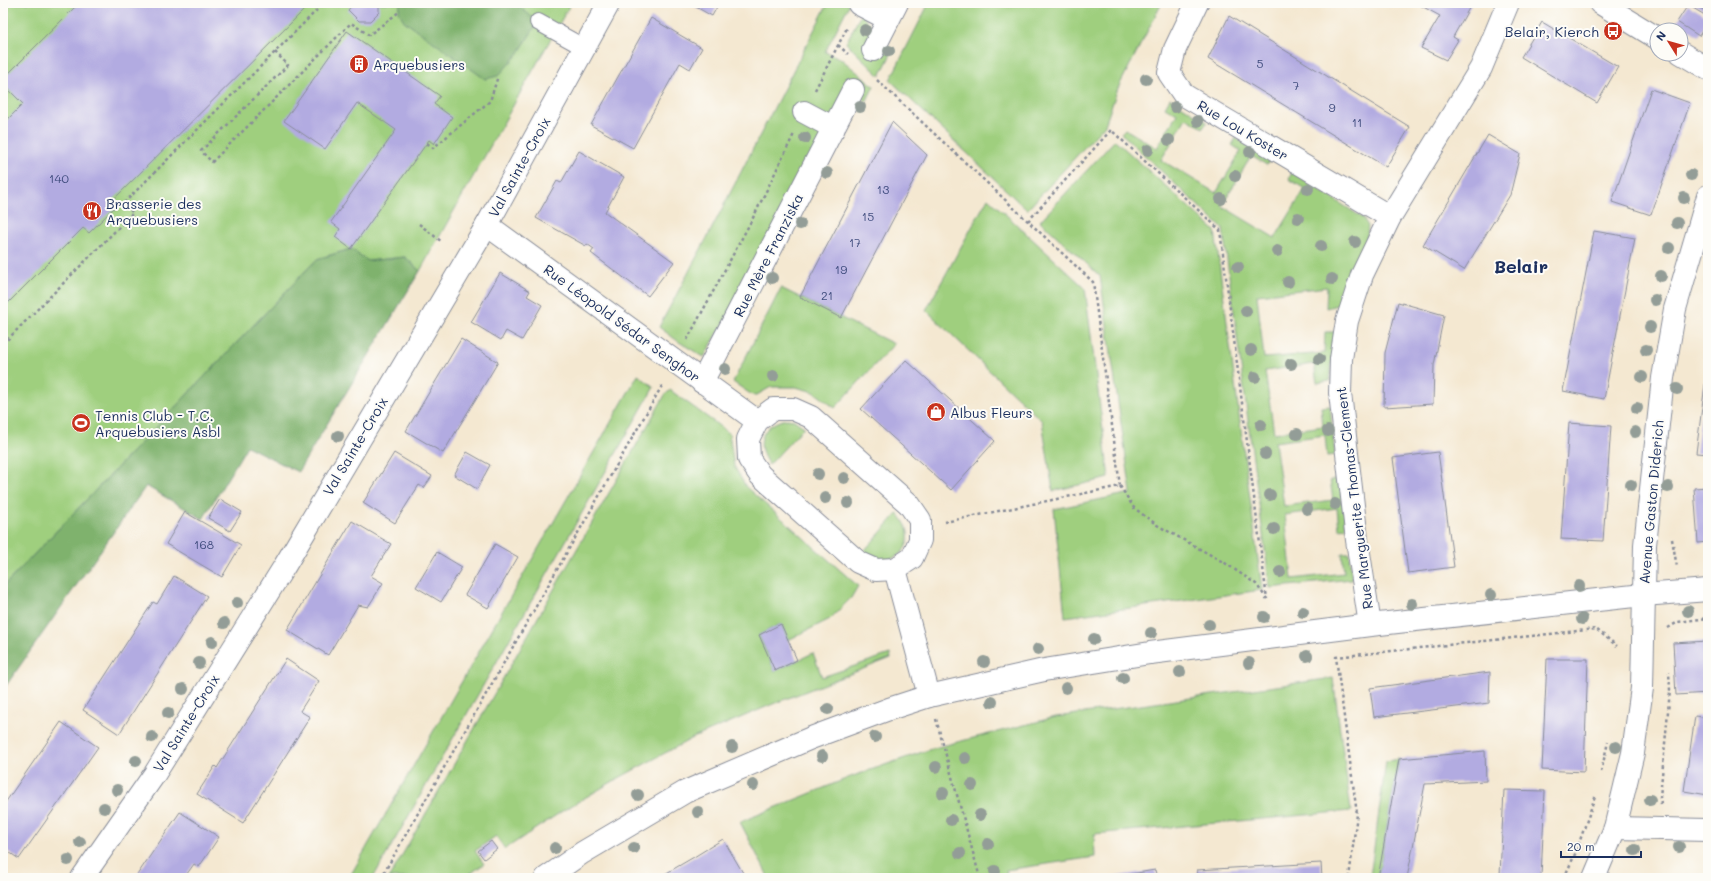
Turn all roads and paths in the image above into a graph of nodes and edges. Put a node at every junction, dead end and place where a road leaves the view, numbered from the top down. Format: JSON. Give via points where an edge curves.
{"nodes":[{"id":1,"x":324,"y":3,"type":"edge"},
{"id":2,"x":609,"y":3,"type":"edge"},
{"id":3,"x":1197,"y":3,"type":"edge"},
{"id":4,"x":1508,"y":3,"type":"edge"},
{"id":5,"x":1600,"y":3,"type":"edge"},
{"id":6,"x":859,"y":4,"type":"joint"},
{"id":7,"x":893,"y":11,"type":"edge"},
{"id":8,"x":399,"y":12,"type":"dead end"},
{"id":9,"x":538,"y":22,"type":"dead end"},
{"id":10,"x":1649,"y":33,"type":"edge"},
{"id":11,"x":585,"y":48,"type":"junction"},
{"id":12,"x":873,"y":50,"type":"dead end"},
{"id":13,"x":275,"y":52,"type":"junction"},
{"id":14,"x":1689,"y":58,"type":"edge"},
{"id":15,"x":1708,"y":69,"type":"edge"},
{"id":16,"x":498,"y":76,"type":"dead end"},
{"id":17,"x":853,"y":90,"type":"dead end"},
{"id":18,"x":886,"y":90,"type":"dead end"},
{"id":19,"x":804,"y":112,"type":"junction"},
{"id":20,"x":834,"y":128,"type":"junction"},
{"id":21,"x":427,"y":143,"type":"dead end"},
{"id":22,"x":1708,"y":196,"type":"edge"},
{"id":23,"x":1390,"y":217,"type":"junction"},
{"id":24,"x":1028,"y":221,"type":"junction"},
{"id":25,"x":419,"y":224,"type":"dead end"},
{"id":26,"x":487,"y":224,"type":"junction"},
{"id":27,"x":442,"y":242,"type":"dead end"},
{"id":28,"x":3,"y":344,"type":"edge"},
{"id":29,"x":676,"y":362,"type":"junction"},
{"id":30,"x":702,"y":382,"type":"junction"},
{"id":31,"x":757,"y":421,"type":"junction"},
{"id":32,"x":1120,"y":486,"type":"junction"},
{"id":33,"x":920,"y":527,"type":"junction"},
{"id":34,"x":895,"y":569,"type":"junction"},
{"id":35,"x":1708,"y":590,"type":"edge"},
{"id":36,"x":1643,"y":595,"type":"junction"},
{"id":37,"x":1708,"y":618,"type":"edge"},
{"id":38,"x":1370,"y":625,"type":"junction"},
{"id":39,"x":1666,"y":630,"type":"dead end"},
{"id":40,"x":1619,"y":648,"type":"dead end"},
{"id":41,"x":1669,"y":668,"type":"dead end"},
{"id":42,"x":929,"y":696,"type":"junction"},
{"id":43,"x":1609,"y":735,"type":"dead end"},
{"id":44,"x":1599,"y":780,"type":"dead end"},
{"id":45,"x":1597,"y":787,"type":"dead end"},
{"id":46,"x":1662,"y":808,"type":"dead end"},
{"id":47,"x":1615,"y":828,"type":"junction"},
{"id":48,"x":1708,"y":830,"type":"edge"},
{"id":49,"x":82,"y":878,"type":"edge"},
{"id":50,"x":381,"y":878,"type":"edge"},
{"id":51,"x":546,"y":878,"type":"edge"},
{"id":52,"x":980,"y":878,"type":"edge"},
{"id":53,"x":1349,"y":878,"type":"edge"},
{"id":54,"x":1564,"y":878,"type":"edge"},
{"id":55,"x":1594,"y":878,"type":"edge"}],
"edges":[{"from":1,"to":13,"type":"path"},
{"from":2,"to":11,"type":"street","name":"Val Sainte-Croix"},
{"from":3,"to":23,"type":"street","name":"Rue Lou Koster","via":[[1175,49],[1170,73],[1184,95]]},
{"from":4,"to":23,"type":"street","name":"Rue Marguerite Thomas-Clement","via":[[1481,68]]},
{"from":5,"to":10,"type":"street"},
{"from":6,"to":7,"type":"street"},
{"from":6,"to":19,"type":"path"},
{"from":7,"to":12,"type":"street"},
{"from":8,"to":13,"type":"path","via":[[369,35],[351,23],[212,162],[201,151],[288,64]]},
{"from":9,"to":11,"type":"lane"},
{"from":11,"to":26,"type":"street","name":"Val Sainte-Croix"},
{"from":13,"to":28,"type":"path","via":[[124,203],[134,213]]},
{"from":14,"to":15,"type":"street"},
{"from":16,"to":21,"type":"path","via":[[490,101],[433,148]]},
{"from":17,"to":20,"type":"street","name":"Rue Mère Franziska"},
{"from":18,"to":24,"type":"path"},
{"from":19,"to":20,"type":"street"},
{"from":19,"to":29,"type":"path","via":[[755,214]]},
{"from":20,"to":30,"type":"street","name":"Rue Mère Franziska"},
{"from":22,"to":36,"type":"street","name":"Avenue Gaston Diderich","via":[[1675,309],[1663,378],[1645,545]]},
{"from":23,"to":38,"type":"street","name":"Rue Marguerite Thomas-Clement","via":[[1362,274],[1347,321],[1341,359],[1341,400]]},
{"from":24,"to":32,"type":"path","via":[[1093,282]]},
{"from":24,"to":32,"type":"path","via":[[1111,130],[1220,230],[1267,599],[1256,584],[1225,563],[1157,525],[1134,508]]},
{"from":25,"to":27,"type":"path"},
{"from":26,"to":29,"type":"street","name":"Rue Léopold Sédar Senghor"},
{"from":26,"to":49,"type":"street","name":"Val Sainte-Croix","via":[[284,567],[154,775]]},
{"from":29,"to":30,"type":"street","name":"Rue Léopold Sédar Senghor"},
{"from":29,"to":50,"type":"path"},
{"from":30,"to":31,"type":"street","name":"Rue Léopold Sédar Senghor"},
{"from":31,"to":33,"type":"street","via":[[773,409],[793,409],[811,417],[909,504],[920,520]]},
{"from":31,"to":34,"type":"street","via":[[748,439],[749,459],[760,476],[858,562],[876,570]]},
{"from":32,"to":33,"type":"path"},
{"from":33,"to":34,"type":"street","via":[[920,540],[912,558]]},
{"from":34,"to":42,"type":"street"},
{"from":35,"to":36,"type":"street"},
{"from":36,"to":38,"type":"street"},
{"from":36,"to":47,"type":"street","name":"Avenue Gaston Diderich","via":[[1642,688],[1632,753]]},
{"from":37,"to":39,"type":"path","via":[[1678,622]]},
{"from":38,"to":42,"type":"street","via":[[1150,653],[1044,670]]},
{"from":40,"to":53,"type":"path","via":[[1596,629],[1336,658],[1357,814]]},
{"from":41,"to":46,"type":"path","via":[[1670,690],[1660,797]]},
{"from":42,"to":51,"type":"street","via":[[811,738],[685,792],[582,853]]},
{"from":42,"to":52,"type":"path"},
{"from":43,"to":44,"type":"path"},
{"from":45,"to":54,"type":"path","via":[[1576,852]]},
{"from":47,"to":48,"type":"street"},
{"from":47,"to":55,"type":"street","name":"Avenue Gaston Diderich"}]}
